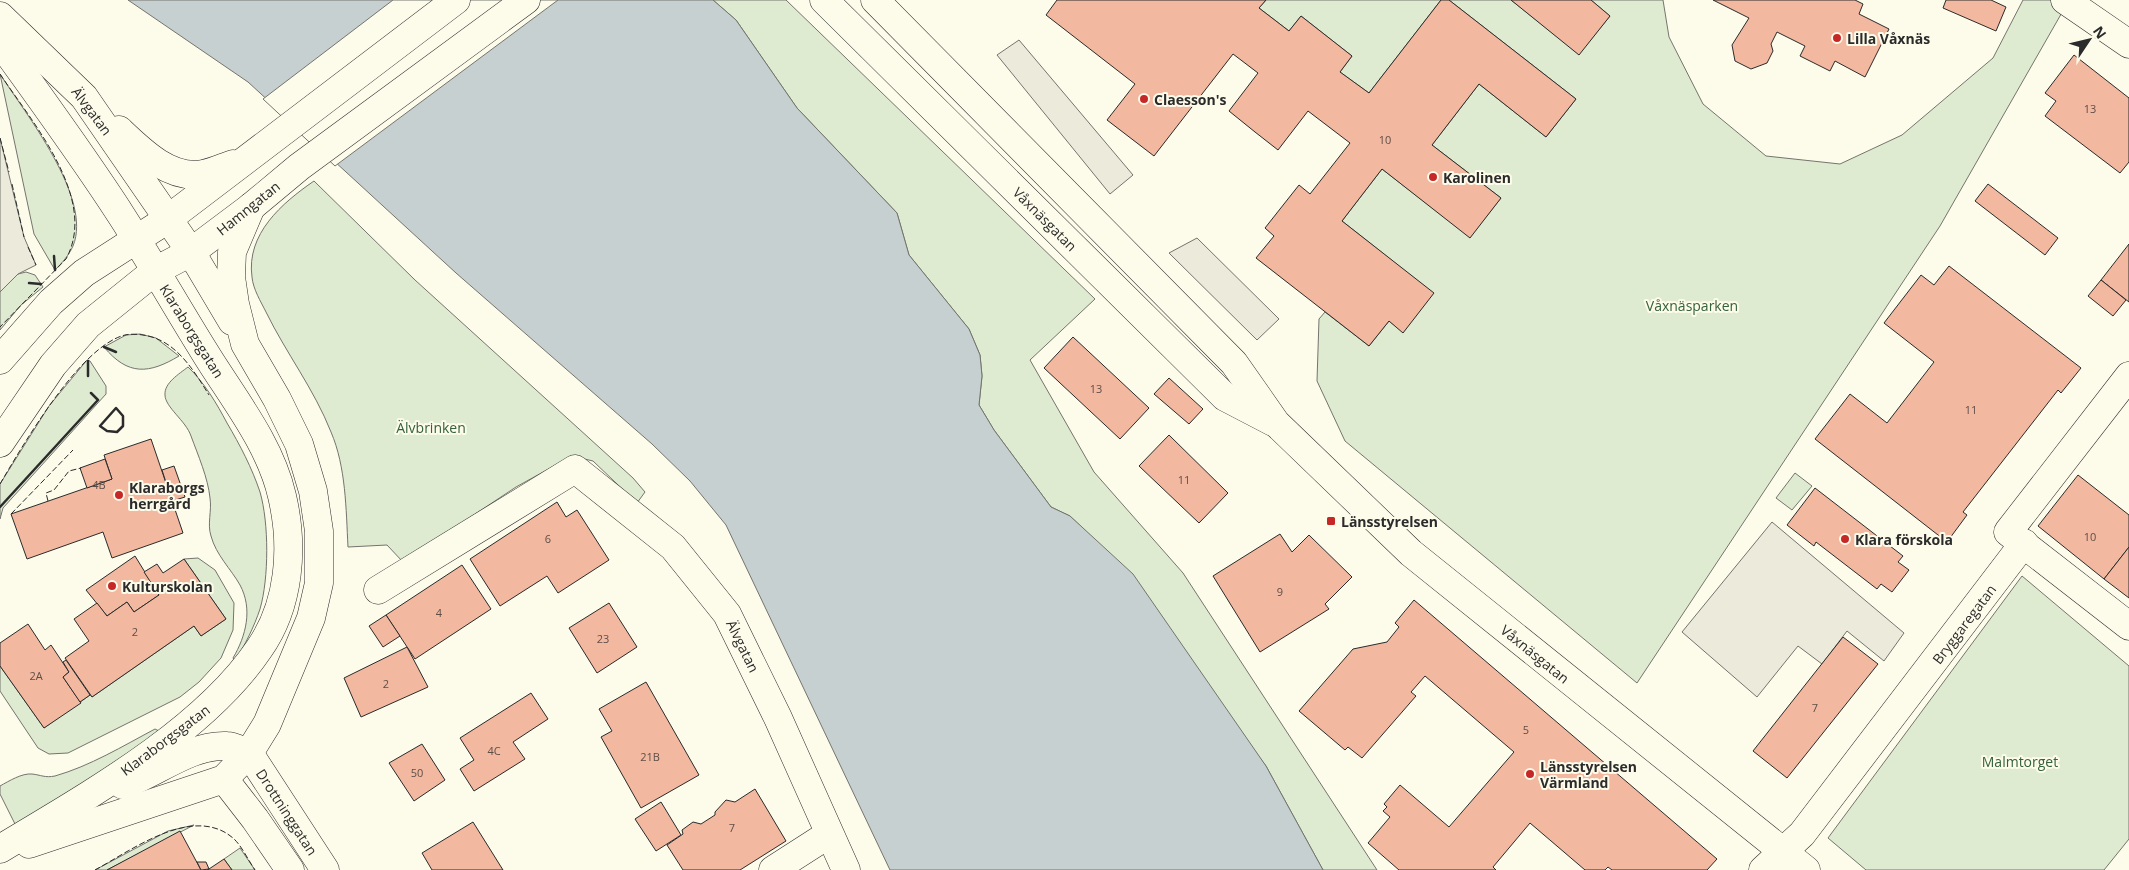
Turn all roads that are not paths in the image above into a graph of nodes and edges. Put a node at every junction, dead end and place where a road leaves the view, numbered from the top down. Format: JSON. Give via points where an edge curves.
{"nodes":[{"id":1,"x":456,"y":0,"type":"edge"},
{"id":2,"x":526,"y":0,"type":"edge"},
{"id":3,"x":824,"y":0,"type":"edge"},
{"id":4,"x":875,"y":0,"type":"edge"},
{"id":5,"x":2065,"y":0,"type":"edge"},
{"id":6,"x":0,"y":16,"type":"edge"},
{"id":7,"x":0,"y":42,"type":"edge"},
{"id":8,"x":2129,"y":44,"type":"edge"},
{"id":9,"x":84,"y":96,"type":"junction"},
{"id":10,"x":246,"y":161,"type":"junction"},
{"id":11,"x":251,"y":207,"type":"junction"},
{"id":12,"x":168,"y":219,"type":"junction"},
{"id":13,"x":191,"y":252,"type":"junction"},
{"id":14,"x":151,"y":253,"type":"junction"},
{"id":15,"x":245,"y":344,"type":"junction"},
{"id":16,"x":0,"y":360,"type":"edge"},
{"id":17,"x":2129,"y":376,"type":"edge"},
{"id":18,"x":1276,"y":423,"type":"junction"},
{"id":19,"x":0,"y":443,"type":"edge"},
{"id":20,"x":2024,"y":543,"type":"junction"},
{"id":21,"x":378,"y":590,"type":"dead end"},
{"id":22,"x":2129,"y":626,"type":"edge"},
{"id":23,"x":249,"y":753,"type":"junction"},
{"id":24,"x":224,"y":779,"type":"junction"},
{"id":25,"x":77,"y":802,"type":"junction"},
{"id":26,"x":829,"y":834,"type":"junction"},
{"id":27,"x":0,"y":848,"type":"edge"},
{"id":28,"x":1784,"y":852,"type":"junction"},
{"id":29,"x":0,"y":854,"type":"edge"},
{"id":30,"x":290,"y":870,"type":"edge"},
{"id":31,"x":325,"y":870,"type":"edge"},
{"id":32,"x":773,"y":870,"type":"edge"},
{"id":33,"x":846,"y":870,"type":"edge"},
{"id":34,"x":1763,"y":870,"type":"edge"},
{"id":35,"x":1806,"y":870,"type":"edge"}],
"edges":[{"from":1,"to":10,"type":"street"},
{"from":2,"to":11,"type":"street","name":"Hamngatan","via":[[299,167]]},
{"from":3,"to":18,"type":"street","name":"Våxnäsgatan","via":[[1225,397]]},
{"from":4,"to":18,"type":"street","name":"Våxnäsgatan","via":[[1234,363]]},
{"from":5,"to":8,"type":"street"},
{"from":6,"to":9,"type":"street","name":"Älvgatan"},
{"from":7,"to":14,"type":"street"},
{"from":9,"to":10,"type":"street","via":[[141,150],[178,172],[202,174]]},
{"from":9,"to":12,"type":"street","name":"Älvgatan"},
{"from":10,"to":12,"type":"street"},
{"from":11,"to":13,"type":"street","name":"Hamngatan"},
{"from":11,"to":15,"type":"street","via":[[232,252],[231,277]]},
{"from":12,"to":13,"type":"street","name":"Älvgatan"},
{"from":12,"to":14,"type":"street"},
{"from":13,"to":14,"type":"street","name":"Hamngatan"},
{"from":13,"to":15,"type":"street","name":"Älvgatan"},
{"from":14,"to":16,"type":"street","name":"Hamngatan","via":[[96,265],[66,288]]},
{"from":14,"to":19,"type":"street","name":"Hamngatan","via":[[68,346]]},
{"from":14,"to":25,"type":"street","name":"Klaraborgsgatan","via":[[272,465],[288,527],[285,593],[260,648],[211,706],[191,724]]},
{"from":15,"to":23,"type":"street","via":[[299,444],[313,490],[319,531],[319,583],[311,618],[267,724]]},
{"from":17,"to":20,"type":"street","via":[[2008,532]]},
{"from":18,"to":28,"type":"street","name":"Våxnäsgatan","via":[[1411,553]]},
{"from":20,"to":22,"type":"street"},
{"from":20,"to":28,"type":"street","name":"Bryggaregatan","via":[[1802,834]]},
{"from":21,"to":26,"type":"street","name":"Älvgatan","via":[[575,469],[672,547],[727,614],[778,718]]},
{"from":23,"to":24,"type":"street"},
{"from":23,"to":25,"type":"street","via":[[229,746],[203,748],[141,779]]},
{"from":23,"to":31,"type":"street","name":"Drottninggatan"},
{"from":24,"to":29,"type":"street"},
{"from":24,"to":30,"type":"street"},
{"from":25,"to":27,"type":"street","name":"Klaraborgsgatan"},
{"from":26,"to":32,"type":"street"},
{"from":26,"to":33,"type":"street","name":"Älvgatan"},
{"from":28,"to":34,"type":"street","name":"Bryggaregatan"},
{"from":28,"to":35,"type":"street","name":"Våxnäsgatan"}]}
